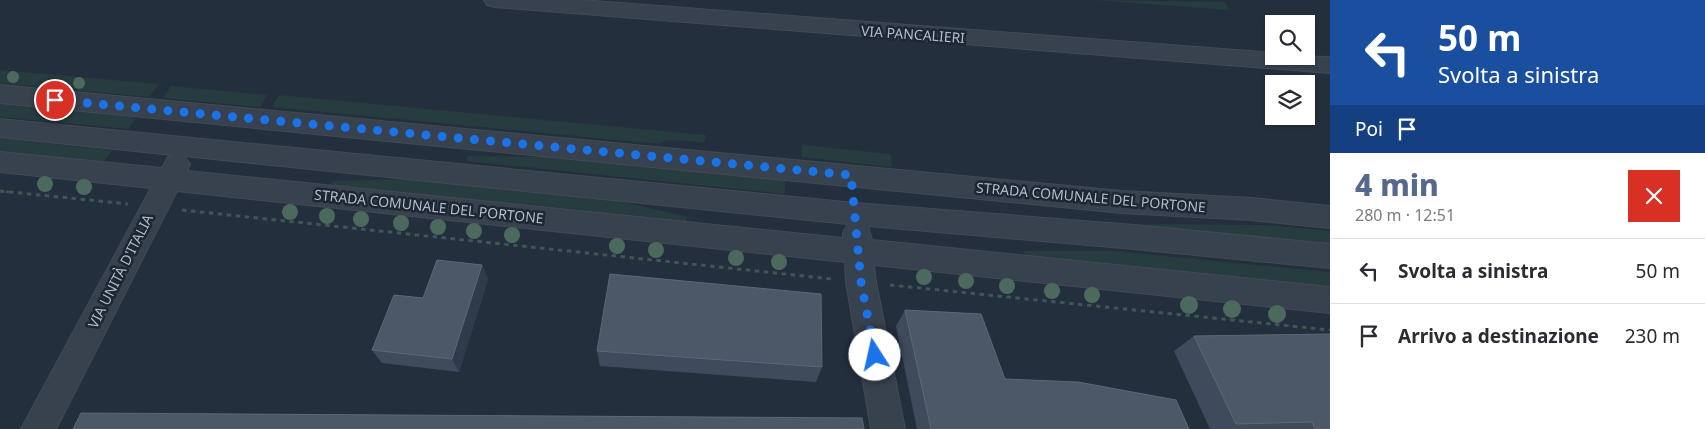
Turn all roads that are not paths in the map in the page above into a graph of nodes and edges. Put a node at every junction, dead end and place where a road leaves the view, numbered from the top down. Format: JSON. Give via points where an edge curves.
{"nodes":[{"id":1,"x":495,"y":0,"type":"edge"},
{"id":2,"x":1330,"y":65,"type":"edge"},
{"id":3,"x":0,"y":94,"type":"edge"},
{"id":4,"x":206,"y":114,"type":"junction"},
{"id":5,"x":0,"y":128,"type":"edge"},
{"id":6,"x":187,"y":147,"type":"junction"},
{"id":7,"x":0,"y":162,"type":"edge"},
{"id":8,"x":851,"y":175,"type":"junction"},
{"id":9,"x":168,"y":179,"type":"junction"},
{"id":10,"x":855,"y":214,"type":"junction"},
{"id":11,"x":1330,"y":217,"type":"edge"},
{"id":12,"x":858,"y":250,"type":"junction"},
{"id":13,"x":1330,"y":256,"type":"edge"},
{"id":14,"x":1330,"y":300,"type":"edge"},
{"id":15,"x":38,"y":429,"type":"edge"},
{"id":16,"x":888,"y":429,"type":"edge"}],
"edges":[{"from":1,"to":2,"type":"street","name":"VIA PANCALIERI"},
{"from":3,"to":4,"type":"street","name":"STRADA COMUNALE DEL PORTONE"},
{"from":4,"to":6,"type":"street","name":"VIA UNITÀ D'ITALIA"},
{"from":4,"to":8,"type":"street","name":"STRADA COMUNALE DEL PORTONE"},
{"from":5,"to":6,"type":"street"},
{"from":6,"to":9,"type":"street","name":"VIA UNITÀ D'ITALIA"},
{"from":6,"to":10,"type":"street"},
{"from":7,"to":9,"type":"street","name":"STRADA COMUNALE DEL PORTONE"},
{"from":8,"to":10,"type":"street"},
{"from":8,"to":11,"type":"street","name":"STRADA COMUNALE DEL PORTONE","via":[[1122,202]]},
{"from":9,"to":12,"type":"street","name":"STRADA COMUNALE DEL PORTONE"},
{"from":9,"to":15,"type":"street","name":"VIA UNITÀ D'ITALIA"},
{"from":10,"to":12,"type":"street"},
{"from":10,"to":13,"type":"street"},
{"from":12,"to":14,"type":"street","name":"STRADA COMUNALE DEL PORTONE"},
{"from":12,"to":16,"type":"street"}]}
